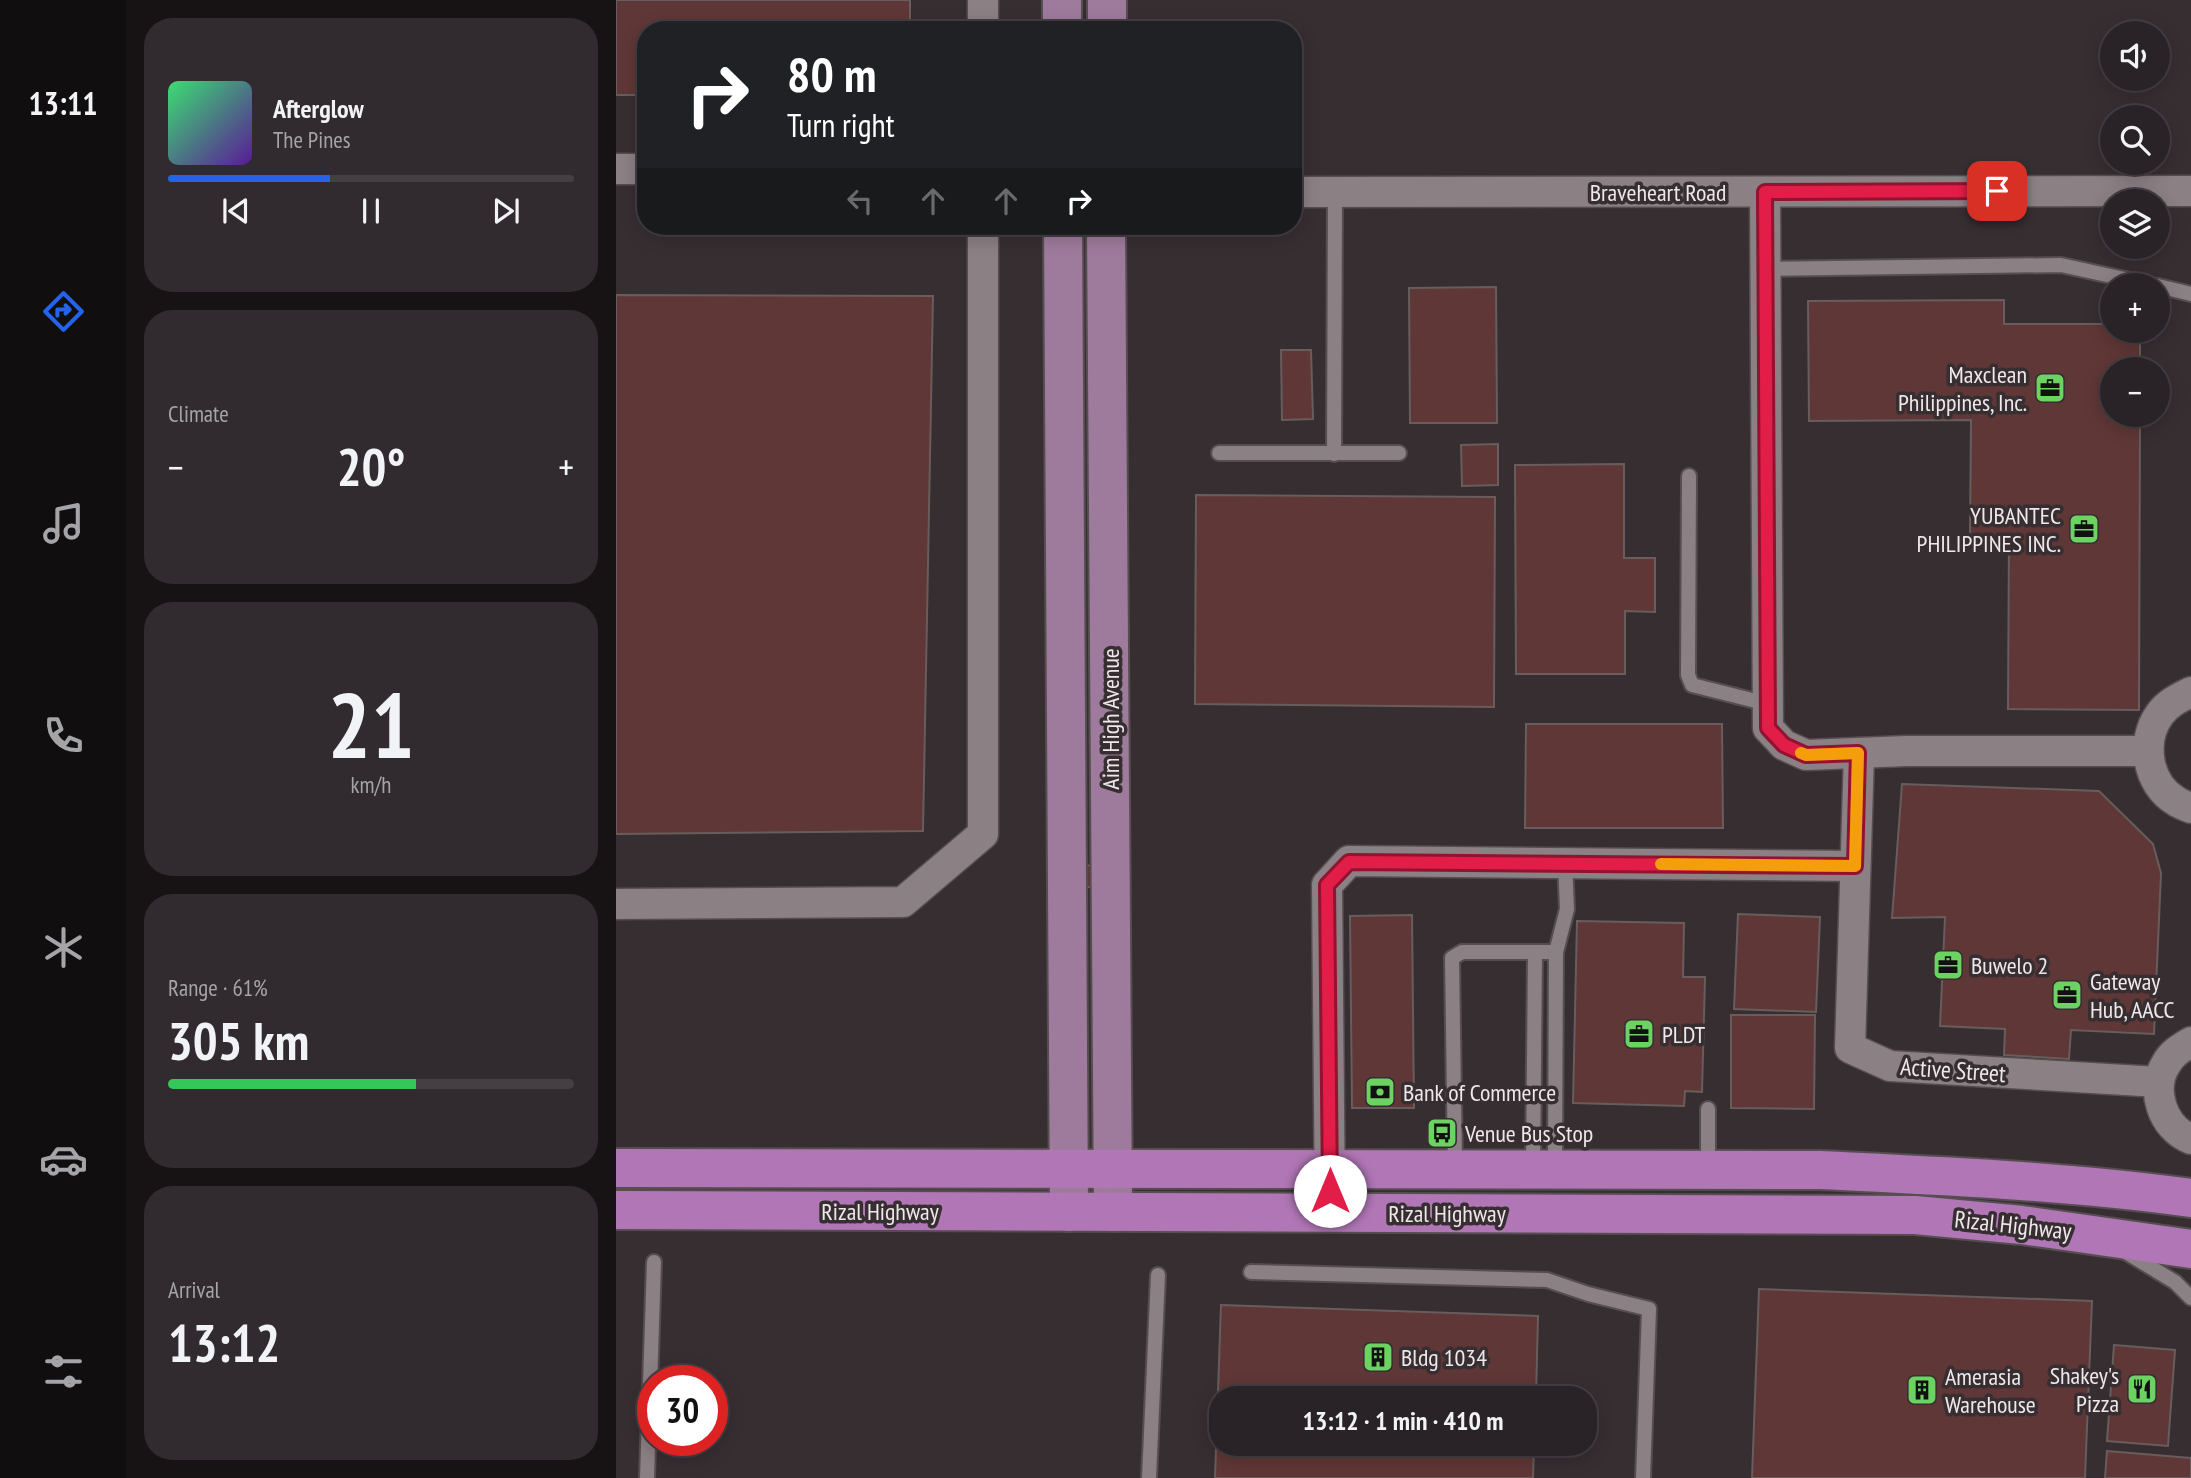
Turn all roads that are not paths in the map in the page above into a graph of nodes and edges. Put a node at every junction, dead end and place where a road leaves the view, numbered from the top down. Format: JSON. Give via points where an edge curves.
{"nodes":[{"id":1,"x":983,"y":0,"type":"edge"},
{"id":2,"x":1062,"y":0,"type":"edge"},
{"id":3,"x":1107,"y":0,"type":"edge"},
{"id":4,"x":983,"y":21,"type":"edge"},
{"id":5,"x":1062,"y":21,"type":"edge"},
{"id":6,"x":1107,"y":21,"type":"edge"},
{"id":7,"x":616,"y":169,"type":"edge"},
{"id":8,"x":637,"y":169,"type":"edge"},
{"id":9,"x":2191,"y":191,"type":"edge"},
{"id":10,"x":1302,"y":192,"type":"edge"},
{"id":11,"x":1335,"y":192,"type":"junction"},
{"id":12,"x":1765,"y":192,"type":"junction"},
{"id":13,"x":984,"y":235,"type":"edge"},
{"id":14,"x":1063,"y":235,"type":"edge"},
{"id":15,"x":1106,"y":235,"type":"edge"},
{"id":16,"x":1765,"y":269,"type":"junction"},
{"id":17,"x":2100,"y":274,"type":"edge"},
{"id":18,"x":2170,"y":289,"type":"edge"},
{"id":19,"x":2191,"y":294,"type":"edge"},
{"id":20,"x":1219,"y":453,"type":"dead end"},
{"id":21,"x":1399,"y":453,"type":"dead end"},
{"id":22,"x":1334,"y":454,"type":"junction"},
{"id":23,"x":1689,"y":476,"type":"dead end"},
{"id":24,"x":2191,"y":692,"type":"edge"},
{"id":25,"x":1768,"y":704,"type":"junction"},
{"id":26,"x":2148,"y":751,"type":"junction"},
{"id":27,"x":1858,"y":753,"type":"junction"},
{"id":28,"x":2191,"y":808,"type":"edge"},
{"id":29,"x":1565,"y":863,"type":"junction"},
{"id":30,"x":1855,"y":866,"type":"junction"},
{"id":31,"x":616,"y":904,"type":"edge"},
{"id":32,"x":1556,"y":952,"type":"junction"},
{"id":33,"x":1535,"y":953,"type":"junction"},
{"id":34,"x":2191,"y":1042,"type":"edge"},
{"id":35,"x":2159,"y":1083,"type":"junction"},
{"id":36,"x":1707,"y":1109,"type":"dead end"},
{"id":37,"x":2191,"y":1139,"type":"edge"},
{"id":38,"x":616,"y":1168,"type":"edge"},
{"id":39,"x":1069,"y":1169,"type":"junction"},
{"id":40,"x":1113,"y":1169,"type":"junction"},
{"id":41,"x":1330,"y":1169,"type":"junction"},
{"id":42,"x":1455,"y":1169,"type":"junction"},
{"id":43,"x":1544,"y":1169,"type":"junction"},
{"id":44,"x":1708,"y":1170,"type":"junction"},
{"id":45,"x":2191,"y":1198,"type":"edge"},
{"id":46,"x":616,"y":1210,"type":"edge"},
{"id":47,"x":1069,"y":1212,"type":"junction"},
{"id":48,"x":1113,"y":1212,"type":"junction"},
{"id":49,"x":1330,"y":1213,"type":"junction"},
{"id":50,"x":2095,"y":1235,"type":"junction"},
{"id":51,"x":2191,"y":1249,"type":"edge"},
{"id":52,"x":654,"y":1262,"type":"dead end"},
{"id":53,"x":1251,"y":1272,"type":"dead end"},
{"id":54,"x":1158,"y":1275,"type":"dead end"},
{"id":55,"x":2191,"y":1298,"type":"edge"},
{"id":56,"x":647,"y":1478,"type":"edge"},
{"id":57,"x":1149,"y":1478,"type":"edge"},
{"id":58,"x":1643,"y":1478,"type":"edge"}],
"edges":[{"from":1,"to":4,"type":"street"},
{"from":2,"to":5,"type":"street"},
{"from":3,"to":6,"type":"street"},
{"from":7,"to":8,"type":"street"},
{"from":9,"to":12,"type":"street","name":"Braveheart Road"},
{"from":10,"to":11,"type":"street","name":"Braveheart Road"},
{"from":11,"to":12,"type":"street","name":"Braveheart Road"},
{"from":11,"to":22,"type":"lane"},
{"from":12,"to":16,"type":"street"},
{"from":13,"to":31,"type":"street","via":[[983,834],[903,902]]},
{"from":14,"to":39,"type":"street","name":"Aim High Avenue"},
{"from":15,"to":40,"type":"street","name":"Aim High Avenue"},
{"from":16,"to":17,"type":"lane","via":[[2061,265]]},
{"from":16,"to":25,"type":"street"},
{"from":18,"to":19,"type":"lane"},
{"from":20,"to":22,"type":"lane"},
{"from":21,"to":22,"type":"lane"},
{"from":23,"to":25,"type":"lane","via":[[1688,675],[1692,685]]},
{"from":24,"to":26,"type":"street","via":[[2160,714]]},
{"from":25,"to":27,"type":"street","via":[[1768,728],[1784,745],[1806,755]]},
{"from":26,"to":27,"type":"street"},
{"from":26,"to":28,"type":"street","via":[[2160,787]]},
{"from":27,"to":30,"type":"street"},
{"from":29,"to":30,"type":"street"},
{"from":29,"to":32,"type":"lane","via":[[1567,909]]},
{"from":29,"to":41,"type":"street","via":[[1349,862],[1327,885]]},
{"from":30,"to":35,"type":"street","name":"Active Street","via":[[1850,1048],[1890,1066]]},
{"from":32,"to":33,"type":"lane"},
{"from":32,"to":43,"type":"lane"},
{"from":33,"to":42,"type":"lane","via":[[1462,952],[1452,958]]},
{"from":33,"to":43,"type":"lane"},
{"from":34,"to":35,"type":"street","via":[[2165,1065]]},
{"from":35,"to":37,"type":"street","via":[[2160,1104],[2170,1124]]},
{"from":36,"to":44,"type":"lane"},
{"from":38,"to":39,"type":"main road","name":"Rizal Highway"},
{"from":39,"to":40,"type":"main road","name":"Rizal Highway"},
{"from":39,"to":47,"type":"street","name":"Aim High Avenue"},
{"from":40,"to":41,"type":"main road","name":"Rizal Highway"},
{"from":40,"to":48,"type":"street","name":"Aim High Avenue"},
{"from":41,"to":42,"type":"main road","name":"Rizal Highway"},
{"from":41,"to":49,"type":"street"},
{"from":42,"to":43,"type":"main road","name":"Rizal Highway"},
{"from":43,"to":44,"type":"main road","name":"Rizal Highway"},
{"from":44,"to":45,"type":"main road","name":"Rizal Highway","via":[[1925,1175]]},
{"from":46,"to":47,"type":"main road","name":"Rizal Highway"},
{"from":47,"to":48,"type":"main road","name":"Rizal Highway"},
{"from":48,"to":49,"type":"main road","name":"Rizal Highway"},
{"from":49,"to":50,"type":"main road","name":"Rizal Highway","via":[[1916,1215]]},
{"from":50,"to":51,"type":"main road","name":"Rizal Highway"},
{"from":50,"to":55,"type":"lane","via":[[2175,1282]]},
{"from":52,"to":56,"type":"lane"},
{"from":53,"to":58,"type":"lane","via":[[1547,1280],[1649,1309]]},
{"from":54,"to":57,"type":"lane"}]}
